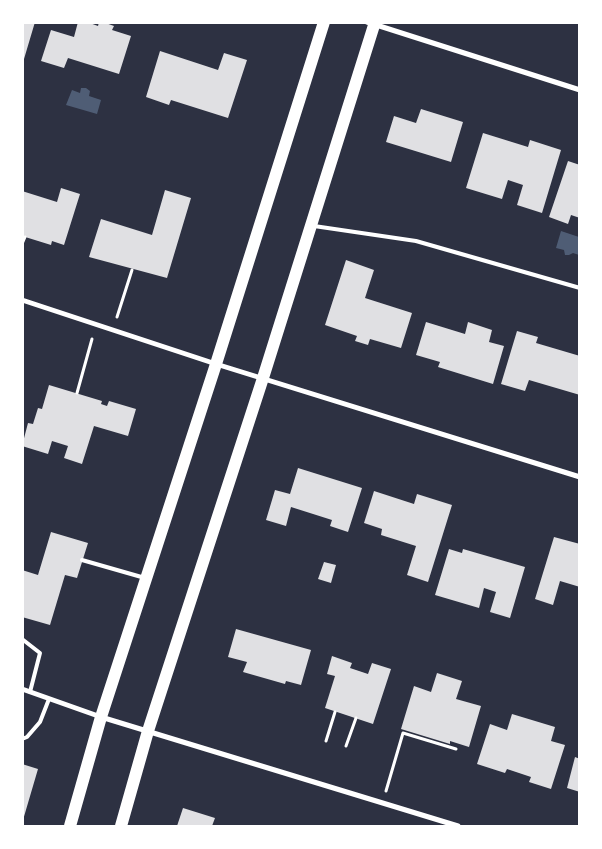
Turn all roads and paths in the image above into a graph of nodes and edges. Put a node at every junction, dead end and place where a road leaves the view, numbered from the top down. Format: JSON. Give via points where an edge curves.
{"nodes":[{"id":1,"x":324,"y":22,"type":"edge"},
{"id":2,"x":372,"y":23,"type":"edge"},
{"id":3,"x":580,"y":90,"type":"edge"},
{"id":4,"x":311,"y":226,"type":"junction"},
{"id":5,"x":25,"y":237,"type":"dead end"},
{"id":6,"x":22,"y":244,"type":"edge"},
{"id":7,"x":132,"y":270,"type":"dead end"},
{"id":8,"x":580,"y":288,"type":"edge"},
{"id":9,"x":22,"y":300,"type":"edge"},
{"id":10,"x":96,"y":324,"type":"junction"},
{"id":11,"x":114,"y":330,"type":"junction"},
{"id":12,"x":216,"y":364,"type":"junction"},
{"id":13,"x":263,"y":378,"type":"junction"},
{"id":14,"x":77,"y":394,"type":"dead end"},
{"id":15,"x":580,"y":476,"type":"edge"},
{"id":16,"x":82,"y":560,"type":"dead end"},
{"id":17,"x":146,"y":578,"type":"junction"},
{"id":18,"x":22,"y":639,"type":"edge"},
{"id":19,"x":22,"y":689,"type":"edge"},
{"id":20,"x":30,"y":692,"type":"junction"},
{"id":21,"x":49,"y":699,"type":"junction"},
{"id":22,"x":335,"y":712,"type":"dead end"},
{"id":23,"x":101,"y":717,"type":"junction"},
{"id":24,"x":356,"y":718,"type":"dead end"},
{"id":25,"x":148,"y":731,"type":"junction"},
{"id":26,"x":22,"y":739,"type":"edge"},
{"id":27,"x":326,"y":741,"type":"dead end"},
{"id":28,"x":346,"y":746,"type":"dead end"},
{"id":29,"x":456,"y":749,"type":"dead end"},
{"id":30,"x":382,"y":803,"type":"junction"},
{"id":31,"x":70,"y":826,"type":"edge"},
{"id":32,"x":121,"y":826,"type":"edge"},
{"id":33,"x":458,"y":826,"type":"edge"}],
"edges":[{"from":1,"to":12,"type":"main road"},
{"from":2,"to":3,"type":"street"},
{"from":2,"to":4,"type":"main road"},
{"from":4,"to":8,"type":"lane","via":[[416,241]]},
{"from":4,"to":13,"type":"main road"},
{"from":5,"to":6,"type":"path"},
{"from":7,"to":11,"type":"path"},
{"from":9,"to":10,"type":"street"},
{"from":10,"to":11,"type":"street"},
{"from":10,"to":14,"type":"path"},
{"from":11,"to":12,"type":"street"},
{"from":12,"to":13,"type":"street"},
{"from":12,"to":17,"type":"main road"},
{"from":13,"to":15,"type":"street"},
{"from":13,"to":25,"type":"main road"},
{"from":16,"to":17,"type":"lane"},
{"from":17,"to":23,"type":"main road"},
{"from":18,"to":20,"type":"lane","via":[[40,653]]},
{"from":19,"to":20,"type":"street"},
{"from":20,"to":21,"type":"street"},
{"from":21,"to":23,"type":"street"},
{"from":21,"to":26,"type":"lane","via":[[40,722],[28,737]]},
{"from":22,"to":27,"type":"path"},
{"from":23,"to":25,"type":"street"},
{"from":23,"to":31,"type":"main road"},
{"from":24,"to":28,"type":"path"},
{"from":25,"to":30,"type":"street"},
{"from":25,"to":32,"type":"main road"},
{"from":29,"to":30,"type":"path","via":[[403,733]]},
{"from":30,"to":33,"type":"street"}]}
